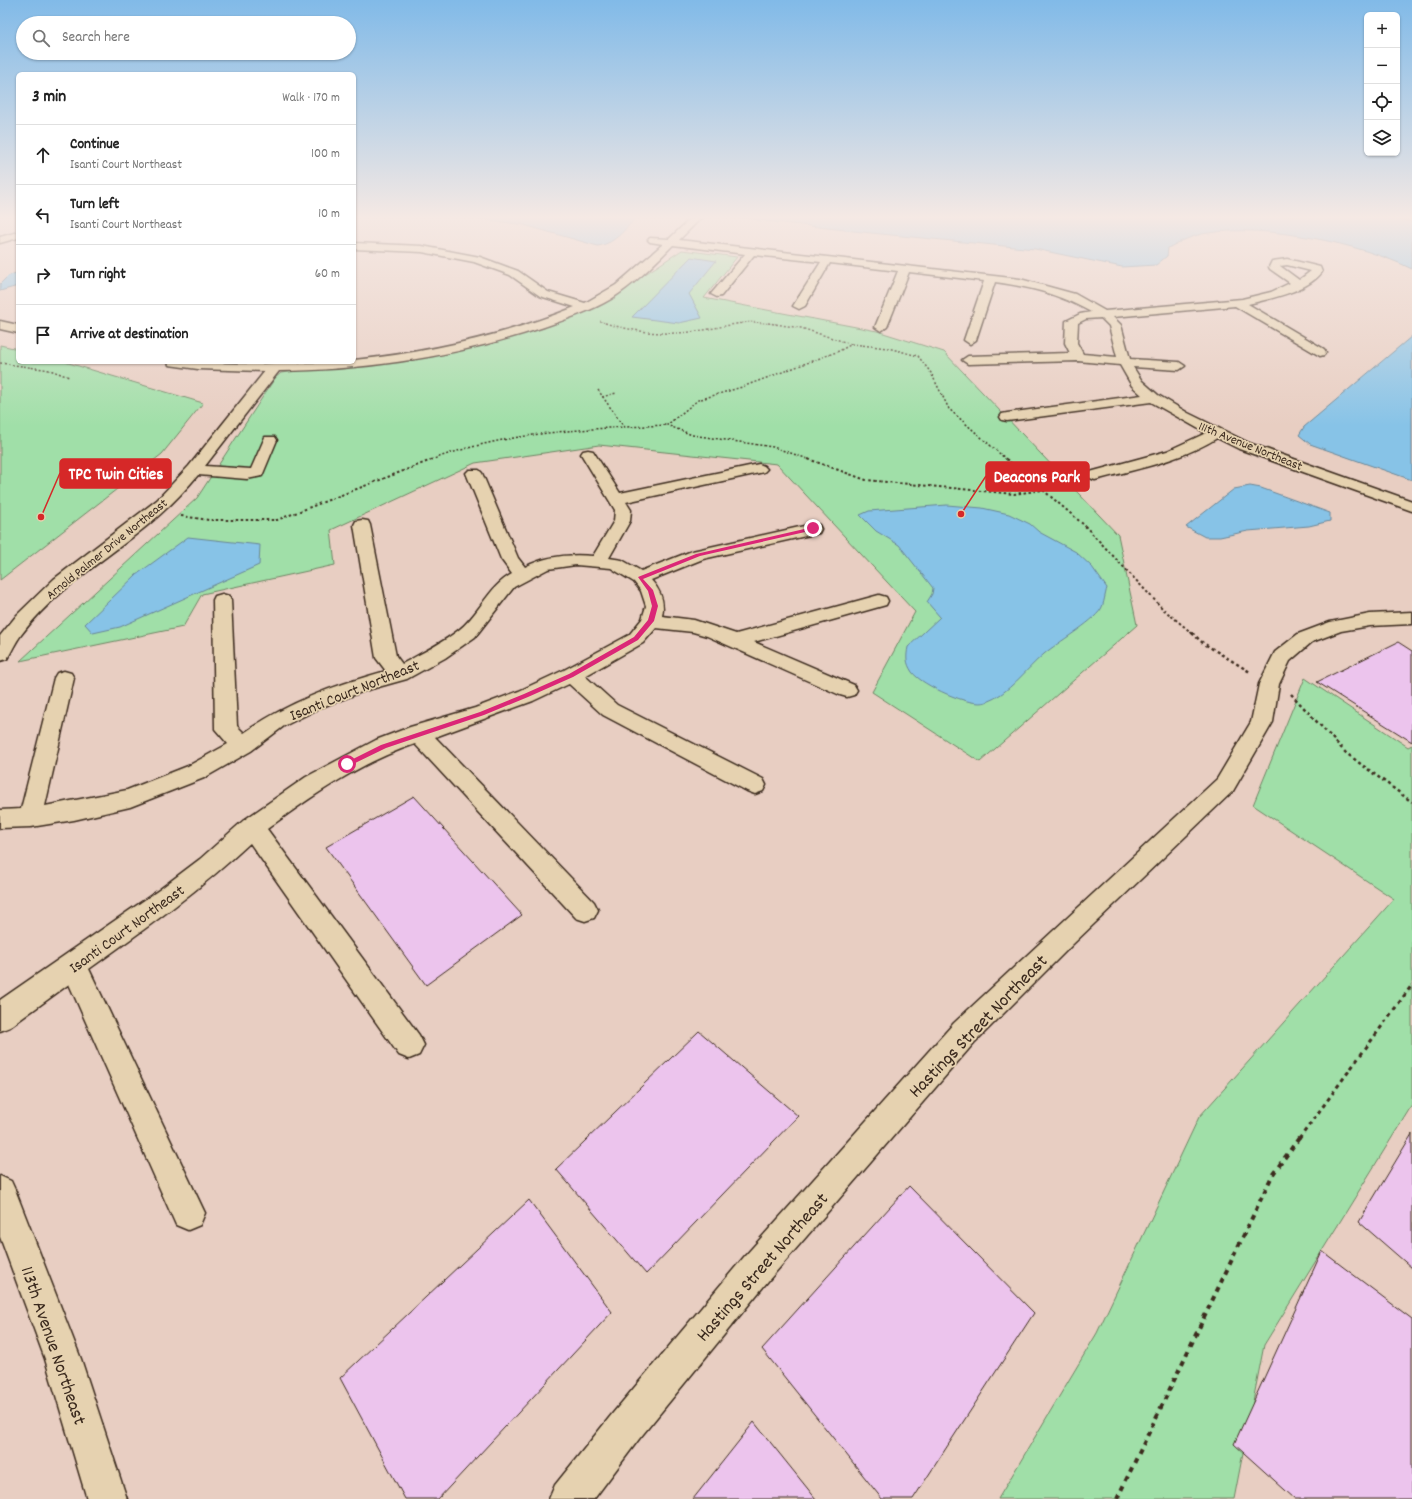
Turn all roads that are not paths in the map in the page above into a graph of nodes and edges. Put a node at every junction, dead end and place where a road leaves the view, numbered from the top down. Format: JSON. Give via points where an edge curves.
{"nodes":[{"id":1,"x":531,"y":286,"type":"edge"},
{"id":2,"x":621,"y":286,"type":"edge"},
{"id":3,"x":723,"y":286,"type":"edge"},
{"id":4,"x":811,"y":286,"type":"edge"},
{"id":5,"x":898,"y":286,"type":"edge"},
{"id":6,"x":988,"y":286,"type":"edge"},
{"id":7,"x":1035,"y":286,"type":"edge"},
{"id":8,"x":1294,"y":286,"type":"edge"},
{"id":9,"x":586,"y":293,"type":"dead end"},
{"id":10,"x":716,"y":294,"type":"dead end"},
{"id":11,"x":1236,"y":302,"type":"junction"},
{"id":12,"x":799,"y":306,"type":"dead end"},
{"id":13,"x":576,"y":307,"type":"junction"},
{"id":14,"x":1103,"y":314,"type":"junction"},
{"id":15,"x":0,"y":315,"type":"edge"},
{"id":16,"x":16,"y":317,"type":"edge"},
{"id":17,"x":0,"y":326,"type":"edge"},
{"id":18,"x":881,"y":326,"type":"dead end"},
{"id":19,"x":16,"y":328,"type":"edge"},
{"id":20,"x":970,"y":340,"type":"dead end"},
{"id":21,"x":1320,"y":352,"type":"dead end"},
{"id":22,"x":356,"y":355,"type":"edge"},
{"id":23,"x":1078,"y":357,"type":"junction"},
{"id":24,"x":968,"y":360,"type":"dead end"},
{"id":25,"x":1124,"y":362,"type":"junction"},
{"id":26,"x":356,"y":363,"type":"edge"},
{"id":27,"x":243,"y":364,"type":"edge"},
{"id":28,"x":316,"y":364,"type":"edge"},
{"id":29,"x":277,"y":365,"type":"edge"},
{"id":30,"x":1179,"y":366,"type":"dead end"},
{"id":31,"x":1153,"y":398,"type":"junction"},
{"id":32,"x":1007,"y":418,"type":"dead end"},
{"id":33,"x":1216,"y":433,"type":"junction"},
{"id":34,"x":270,"y":440,"type":"dead end"},
{"id":35,"x":588,"y":454,"type":"dead end"},
{"id":36,"x":759,"y":469,"type":"dead end"},
{"id":37,"x":193,"y":470,"type":"junction"},
{"id":38,"x":474,"y":473,"type":"dead end"},
{"id":39,"x":1095,"y":475,"type":"dead end"},
{"id":40,"x":616,"y":500,"type":"junction"},
{"id":41,"x":1412,"y":506,"type":"edge"},
{"id":42,"x":362,"y":525,"type":"dead end"},
{"id":43,"x":813,"y":528,"type":"dead end"},
{"id":44,"x":598,"y":561,"type":"junction"},
{"id":45,"x":522,"y":574,"type":"junction"},
{"id":46,"x":640,"y":578,"type":"junction"},
{"id":47,"x":222,"y":600,"type":"dead end"},
{"id":48,"x":879,"y":601,"type":"dead end"},
{"id":49,"x":1412,"y":618,"type":"edge"},
{"id":50,"x":651,"y":621,"type":"junction"},
{"id":51,"x":735,"y":641,"type":"junction"},
{"id":52,"x":0,"y":654,"type":"edge"},
{"id":53,"x":400,"y":674,"type":"junction"},
{"id":54,"x":571,"y":675,"type":"junction"},
{"id":55,"x":64,"y":678,"type":"dead end"},
{"id":56,"x":847,"y":690,"type":"dead end"},
{"id":57,"x":418,"y":734,"type":"junction"},
{"id":58,"x":243,"y":745,"type":"junction"},
{"id":59,"x":755,"y":785,"type":"dead end"},
{"id":60,"x":0,"y":818,"type":"edge"},
{"id":61,"x":32,"y":818,"type":"junction"},
{"id":62,"x":252,"y":827,"type":"junction"},
{"id":63,"x":585,"y":910,"type":"dead end"},
{"id":64,"x":74,"y":966,"type":"junction"},
{"id":65,"x":0,"y":1017,"type":"edge"},
{"id":66,"x":409,"y":1045,"type":"dead end"},
{"id":67,"x":0,"y":1192,"type":"edge"},
{"id":68,"x":188,"y":1213,"type":"dead end"},
{"id":69,"x":107,"y":1499,"type":"edge"},
{"id":70,"x":569,"y":1499,"type":"edge"}],
"edges":[{"from":1,"to":13,"type":"street"},
{"from":2,"to":13,"type":"street","via":[[608,296]]},
{"from":3,"to":10,"type":"street"},
{"from":4,"to":12,"type":"street"},
{"from":5,"to":18,"type":"street"},
{"from":6,"to":20,"type":"street"},
{"from":7,"to":14,"type":"street","name":"111th Avenue Northeast","via":[[1071,296]]},
{"from":8,"to":11,"type":"street","via":[[1275,294]]},
{"from":9,"to":13,"type":"street"},
{"from":11,"to":14,"type":"street"},
{"from":11,"to":21,"type":"street"},
{"from":13,"to":22,"type":"street","via":[[449,341]]},
{"from":13,"to":26,"type":"street","via":[[505,336],[442,350]]},
{"from":14,"to":23,"type":"street","via":[[1084,316],[1072,321],[1071,343]]},
{"from":14,"to":25,"type":"street","name":"111th Avenue Northeast","via":[[1115,325]]},
{"from":15,"to":16,"type":"street"},
{"from":17,"to":19,"type":"street"},
{"from":23,"to":24,"type":"street"},
{"from":23,"to":25,"type":"street"},
{"from":25,"to":30,"type":"street"},
{"from":25,"to":31,"type":"street","name":"111th Avenue Northeast","via":[[1137,383]]},
{"from":27,"to":29,"type":"street"},
{"from":28,"to":29,"type":"street"},
{"from":29,"to":37,"type":"street","name":"Arnold Palmer Drive Northeast"},
{"from":31,"to":32,"type":"street"},
{"from":31,"to":33,"type":"street","name":"111th Avenue Northeast"},
{"from":33,"to":39,"type":"street","via":[[1170,456]]},
{"from":33,"to":41,"type":"street","name":"111th Avenue Northeast","via":[[1244,446]]},
{"from":34,"to":37,"type":"street","via":[[257,473]]},
{"from":35,"to":40,"type":"street"},
{"from":36,"to":40,"type":"street"},
{"from":37,"to":52,"type":"street","name":"Arnold Palmer Drive Northeast","via":[[181,486],[151,514],[35,606],[16,628]]},
{"from":38,"to":45,"type":"street","via":[[510,559]]},
{"from":40,"to":44,"type":"street","via":[[623,510],[622,521]]},
{"from":42,"to":53,"type":"street","via":[[386,658]]},
{"from":43,"to":46,"type":"street","via":[[698,555]]},
{"from":44,"to":45,"type":"street","name":"Isanti Court Northeast","via":[[576,560],[544,564]]},
{"from":44,"to":46,"type":"street","name":"Isanti Court Northeast","via":[[616,564]]},
{"from":45,"to":53,"type":"street","name":"Isanti Court Northeast","via":[[508,584],[468,633]]},
{"from":46,"to":50,"type":"street","name":"Isanti Court Northeast","via":[[650,590],[655,606]]},
{"from":47,"to":58,"type":"street","via":[[226,729]]},
{"from":48,"to":51,"type":"street"},
{"from":49,"to":70,"type":"street","name":"Hastings Street Northeast","via":[[1370,620],[1337,626],[1305,638],[1282,657],[1269,684],[1262,722],[1225,785],[964,1033],[756,1269]]},
{"from":50,"to":51,"type":"street","via":[[694,626]]},
{"from":50,"to":54,"type":"street","name":"Isanti Court Northeast","via":[[636,639]]},
{"from":51,"to":56,"type":"street"},
{"from":53,"to":58,"type":"street","name":"Isanti Court Northeast","via":[[357,686],[315,702],[276,722]]},
{"from":54,"to":57,"type":"street","name":"Isanti Court Northeast","via":[[482,714]]},
{"from":54,"to":59,"type":"street","via":[[610,710]]},
{"from":55,"to":61,"type":"street"},
{"from":57,"to":62,"type":"street","name":"Isanti Court Northeast","via":[[384,746],[340,768],[314,783]]},
{"from":57,"to":63,"type":"street"},
{"from":58,"to":61,"type":"street","name":"Isanti Court Northeast","via":[[196,772],[130,798]]},
{"from":60,"to":61,"type":"street","name":"Isanti Court Northeast"},
{"from":62,"to":64,"type":"street","name":"Isanti Court Northeast","via":[[203,871]]},
{"from":62,"to":66,"type":"street"},
{"from":64,"to":65,"type":"street","name":"Isanti Court Northeast"},
{"from":64,"to":68,"type":"street"},
{"from":67,"to":69,"type":"street","name":"113th Avenue Northeast","via":[[63,1359]]}]}
